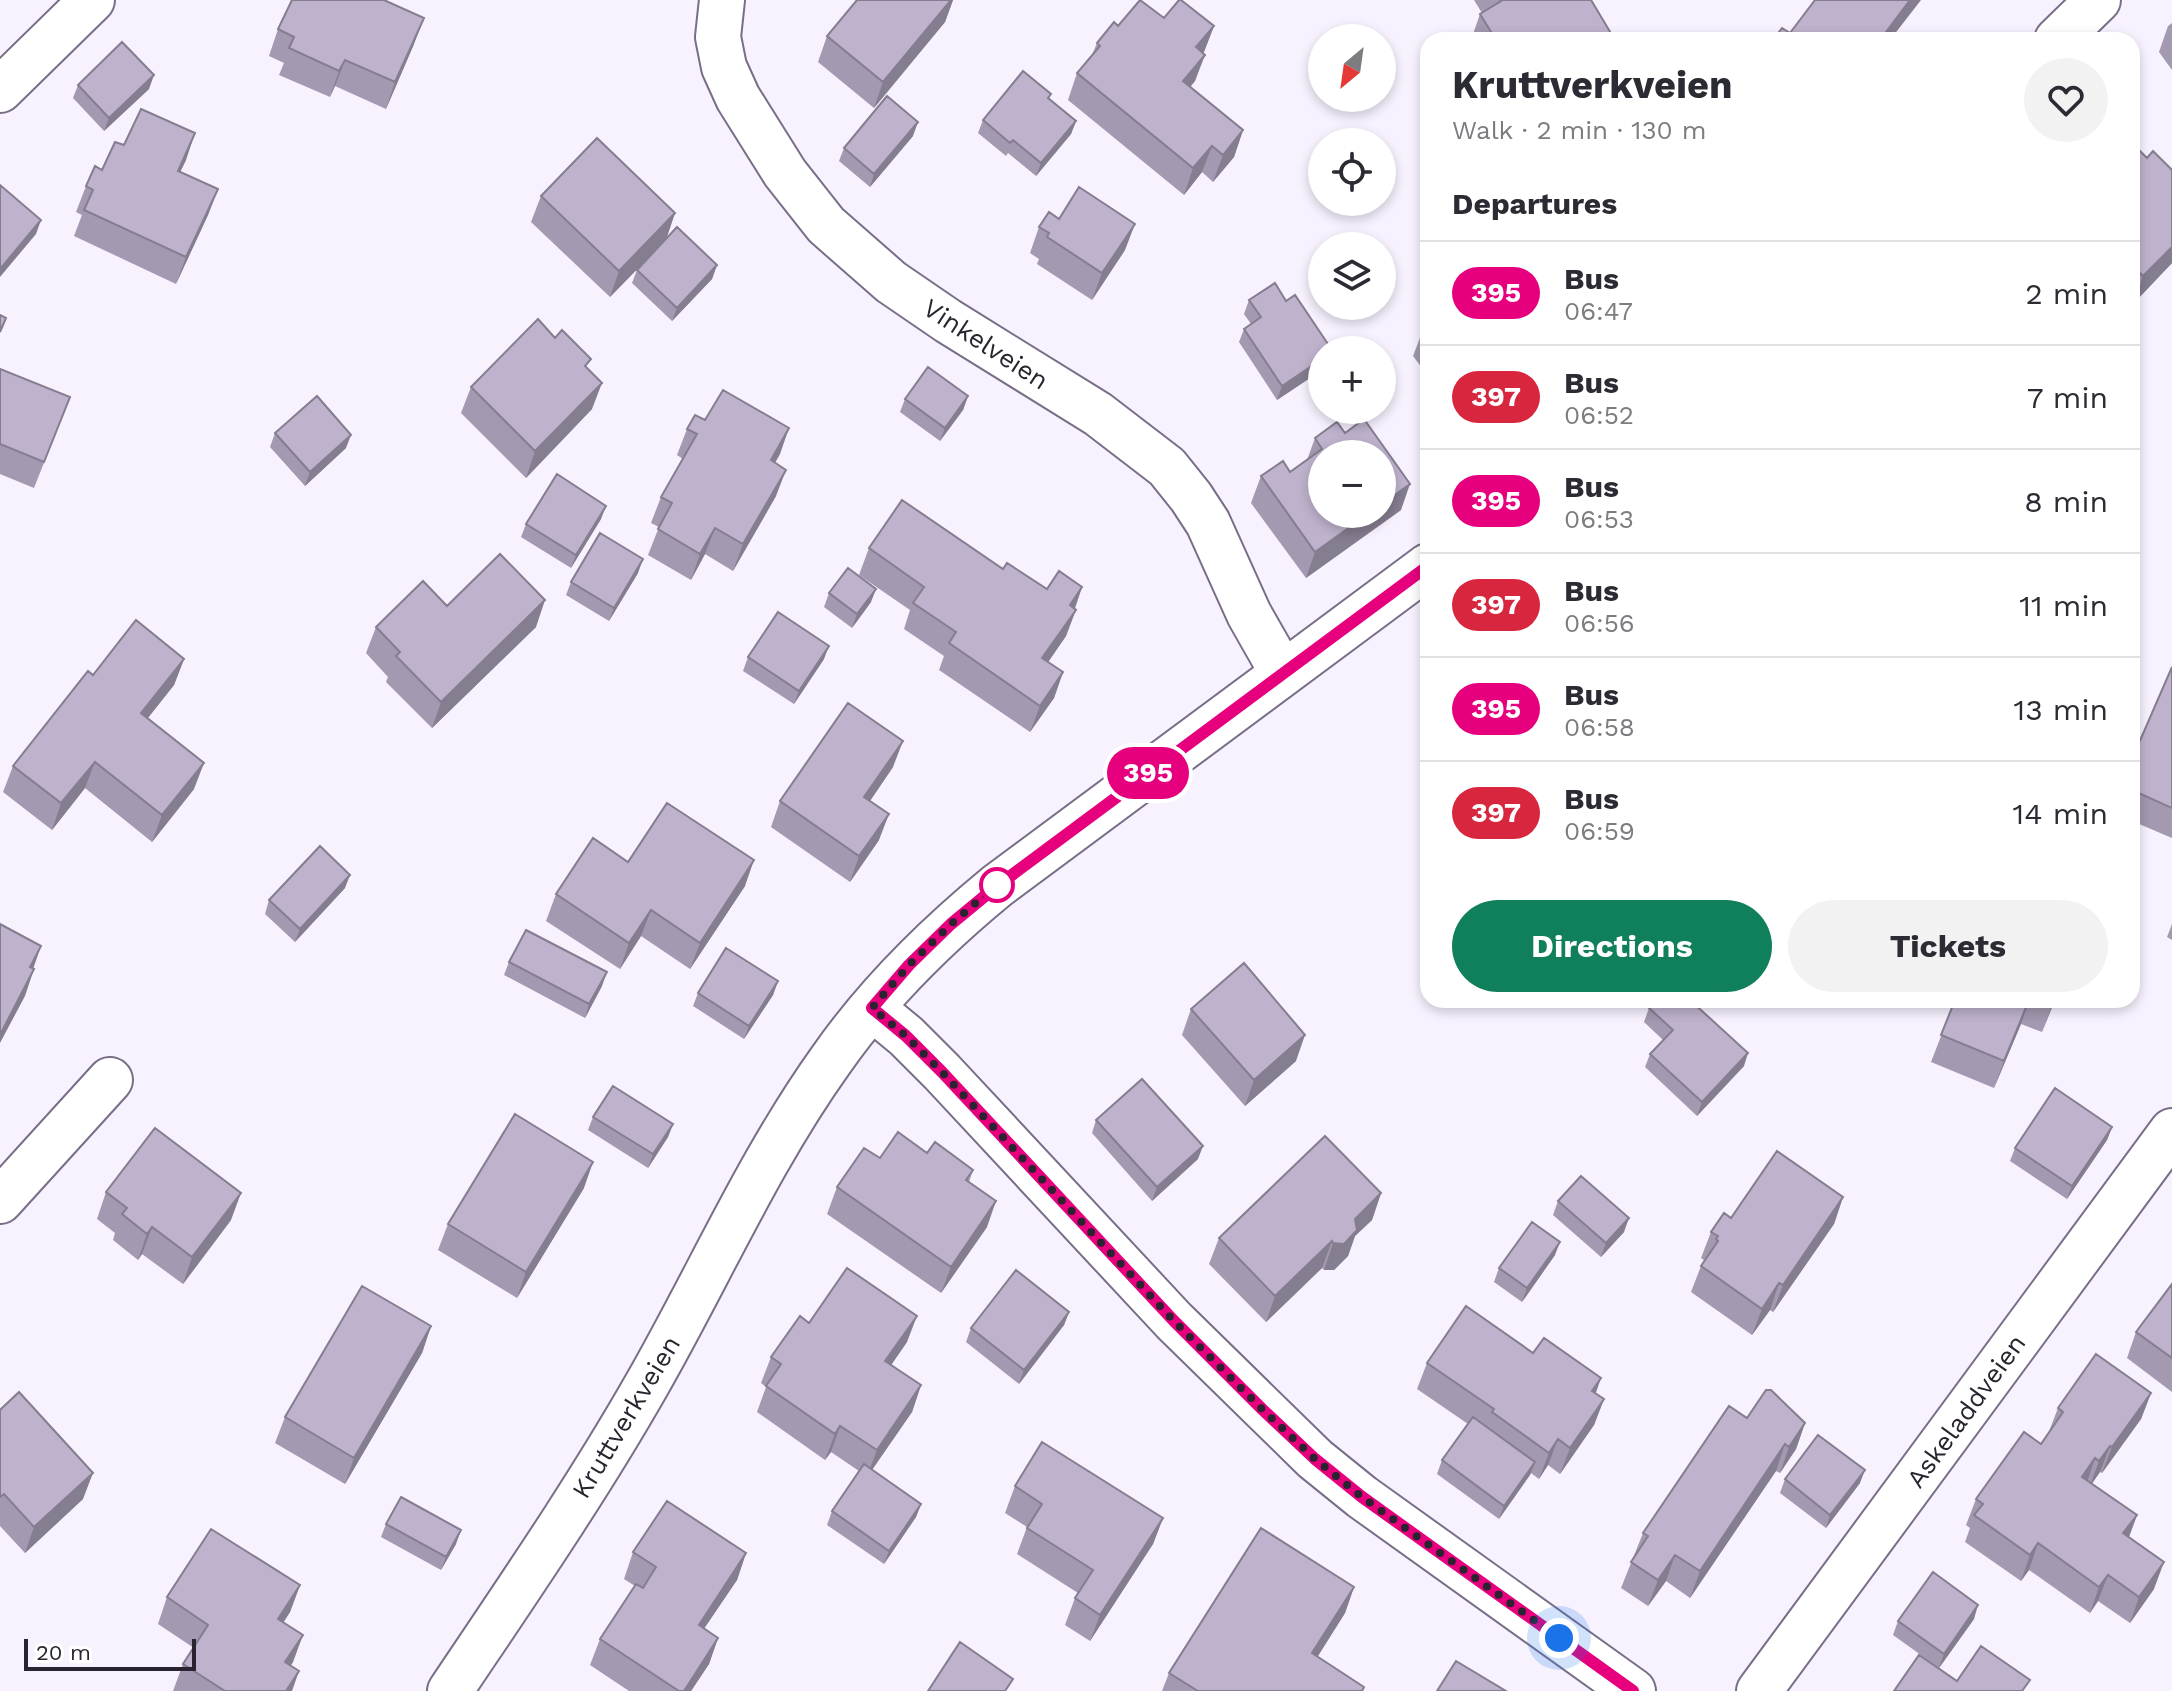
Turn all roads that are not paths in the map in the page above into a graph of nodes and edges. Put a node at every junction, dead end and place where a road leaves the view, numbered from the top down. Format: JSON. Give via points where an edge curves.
{"nodes":[{"id":1,"x":92,"y":0,"type":"edge"},
{"id":2,"x":722,"y":0,"type":"edge"},
{"id":3,"x":2098,"y":0,"type":"edge"},
{"id":4,"x":2065,"y":32,"type":"edge"},
{"id":5,"x":0,"y":90,"type":"edge"},
{"id":6,"x":1420,"y":572,"type":"edge"},
{"id":7,"x":1282,"y":672,"type":"junction"},
{"id":8,"x":872,"y":1008,"type":"junction"},
{"id":9,"x":110,"y":1080,"type":"dead end"},
{"id":10,"x":2172,"y":1131,"type":"edge"},
{"id":11,"x":0,"y":1201,"type":"edge"},
{"id":12,"x":450,"y":1691,"type":"edge"},
{"id":13,"x":1633,"y":1691,"type":"edge"},
{"id":14,"x":1759,"y":1691,"type":"edge"}],
"edges":[{"from":1,"to":5,"type":"street"},
{"from":2,"to":7,"type":"street","name":"Vinkelveien","via":[[718,37],[738,98],[785,173],[826,225],[891,282],[1098,414],[1167,467],[1208,523]]},
{"from":3,"to":4,"type":"street"},
{"from":6,"to":7,"type":"street","name":"Kruttverkveien"},
{"from":7,"to":8,"type":"street","name":"Kruttverkveien","via":[[997,886],[951,924]]},
{"from":8,"to":12,"type":"street","name":"Kruttverkveien","via":[[797,1111],[622,1428]]},
{"from":8,"to":13,"type":"street","via":[[933,1063],[1174,1321],[1315,1459]]},
{"from":9,"to":11,"type":"street"},
{"from":10,"to":14,"type":"street","name":"Askeladdveien"}]}
